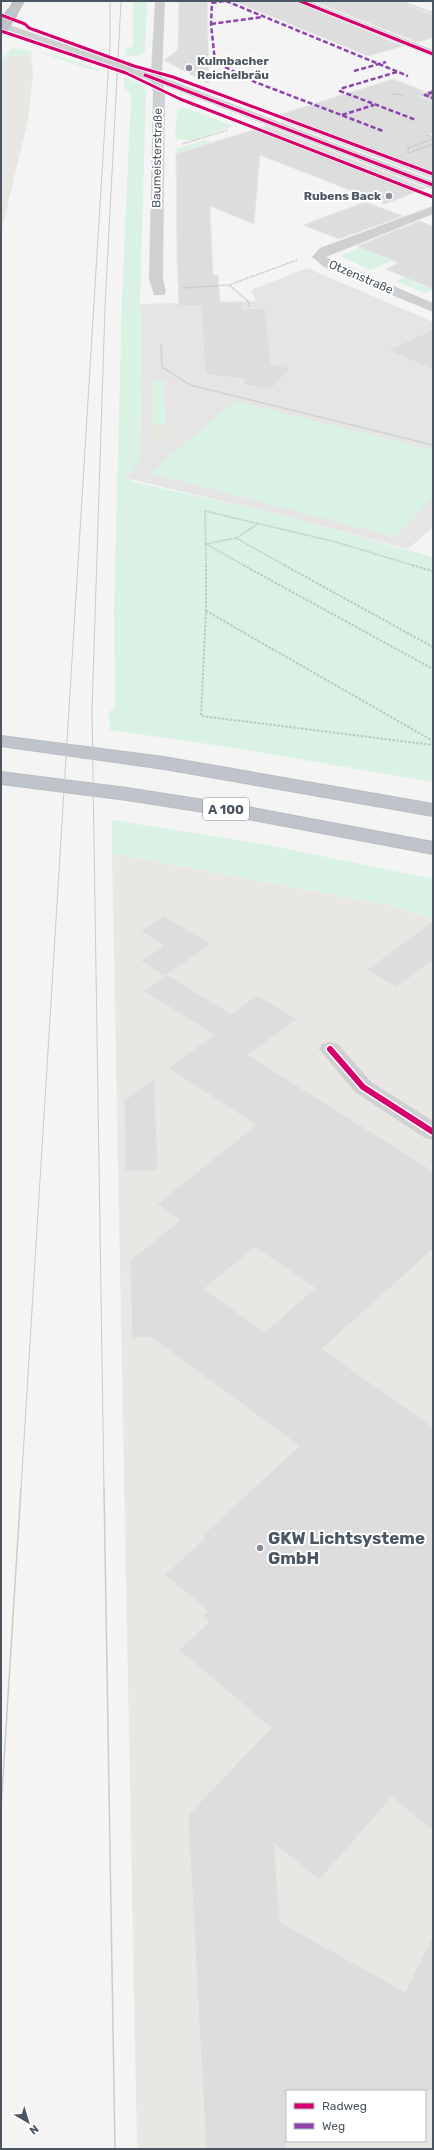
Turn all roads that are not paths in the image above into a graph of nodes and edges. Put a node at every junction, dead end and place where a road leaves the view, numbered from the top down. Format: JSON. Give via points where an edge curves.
{"nodes":[{"id":1,"x":19,"y":1,"type":"edge"},
{"id":2,"x":160,"y":1,"type":"edge"},
{"id":3,"x":300,"y":1,"type":"edge"},
{"id":4,"x":1,"y":25,"type":"edge"},
{"id":5,"x":1,"y":29,"type":"edge"},
{"id":6,"x":433,"y":54,"type":"edge"},
{"id":7,"x":156,"y":79,"type":"junction"},
{"id":8,"x":433,"y":92,"type":"edge"},
{"id":9,"x":433,"y":98,"type":"edge"},
{"id":10,"x":433,"y":185,"type":"edge"},
{"id":11,"x":433,"y":210,"type":"edge"},
{"id":12,"x":159,"y":292,"type":"dead end"},
{"id":13,"x":433,"y":308,"type":"edge"},
{"id":14,"x":1,"y":741,"type":"edge"},
{"id":15,"x":1,"y":778,"type":"edge"},
{"id":16,"x":394,"y":802,"type":"junction"},
{"id":17,"x":433,"y":802,"type":"edge"},
{"id":18,"x":433,"y":810,"type":"edge"},
{"id":19,"x":433,"y":848,"type":"edge"},
{"id":20,"x":330,"y":1049,"type":"dead end"},
{"id":21,"x":433,"y":1132,"type":"edge"}],
"edges":[{"from":1,"to":5,"type":"highway","bridge":true},
{"from":2,"to":7,"type":"street","name":"Baumeisterstraße"},
{"from":3,"to":6,"type":"street"},
{"from":4,"to":7,"type":"street"},
{"from":7,"to":10,"type":"street"},
{"from":7,"to":12,"type":"street","name":"Baumeisterstraße","via":[[159,92],[156,279]]},
{"from":8,"to":9,"type":"street","via":[[425,95]]},
{"from":11,"to":13,"type":"street","name":"Otzenstraße","via":[[325,251],[318,257]]},
{"from":14,"to":16,"type":"highway","via":[[164,763]]},
{"from":15,"to":19,"type":"highway","number":"A 100","via":[[242,812]]},
{"from":16,"to":17,"type":"highway"},
{"from":16,"to":18,"type":"highway"},
{"from":20,"to":21,"type":"street","via":[[363,1087]]}]}
